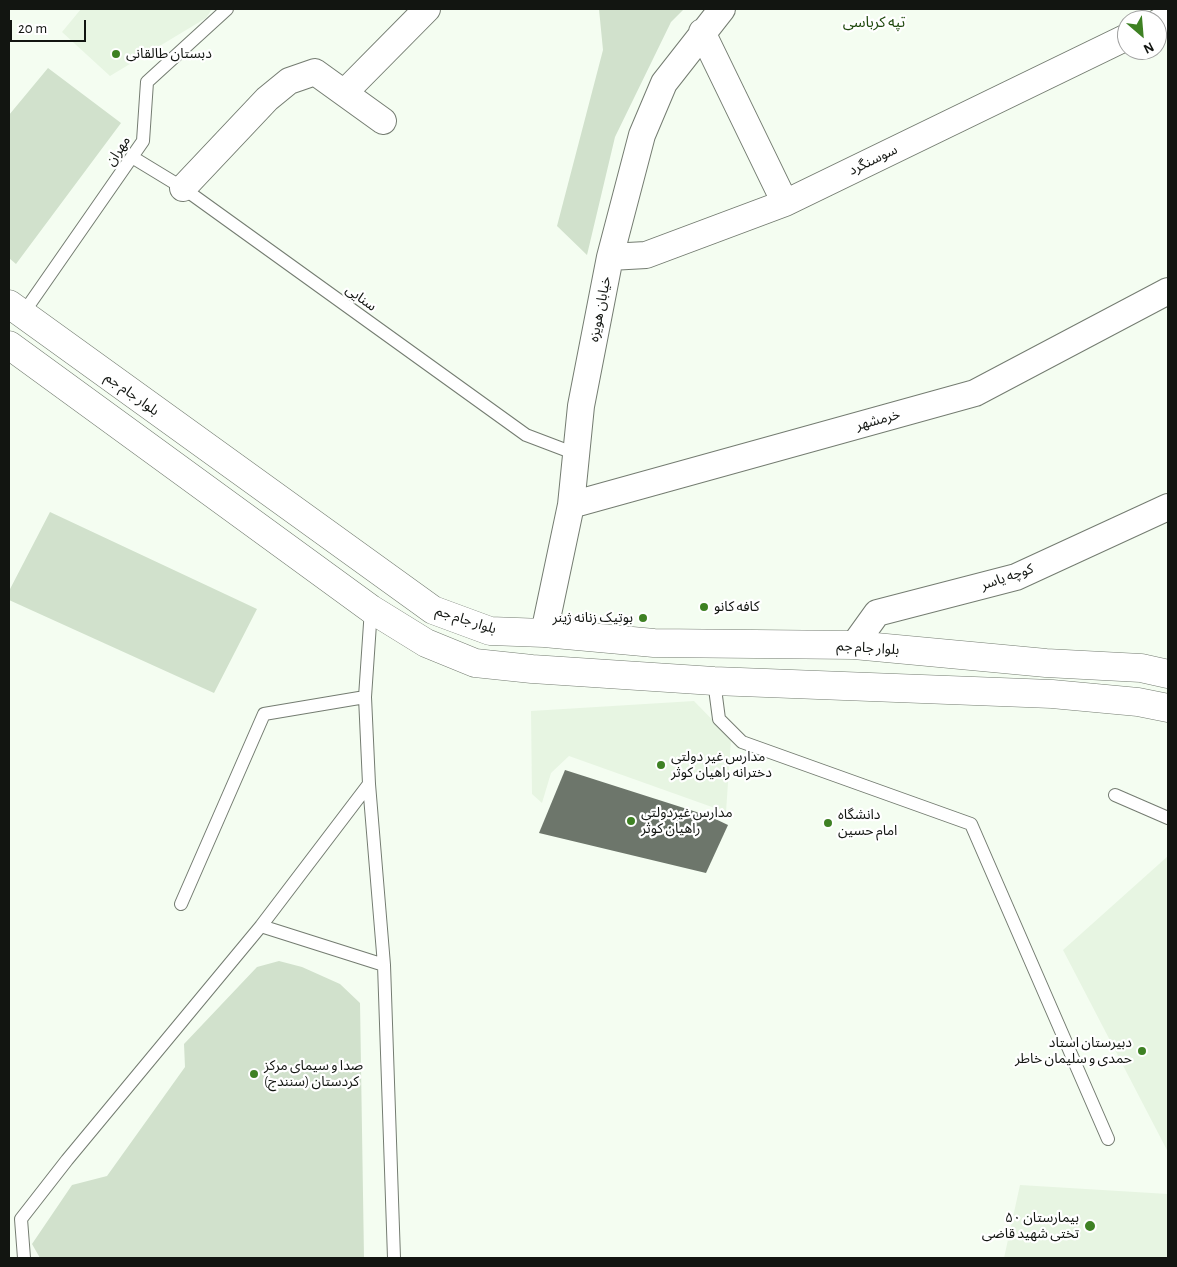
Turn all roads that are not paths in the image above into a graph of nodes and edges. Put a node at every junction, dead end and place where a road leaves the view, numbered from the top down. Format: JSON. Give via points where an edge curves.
{"nodes":[{"id":1,"x":227,"y":9,"type":"edge"},
{"id":2,"x":427,"y":9,"type":"edge"},
{"id":3,"x":722,"y":9,"type":"edge"},
{"id":4,"x":702,"y":32,"type":"junction"},
{"id":5,"x":1117,"y":42,"type":"edge"},
{"id":6,"x":345,"y":92,"type":"junction"},
{"id":7,"x":383,"y":121,"type":"dead end"},
{"id":8,"x":132,"y":157,"type":"junction"},
{"id":9,"x":183,"y":188,"type":"junction"},
{"id":10,"x":785,"y":202,"type":"junction"},
{"id":11,"x":610,"y":258,"type":"junction"},
{"id":12,"x":1168,"y":291,"type":"edge"},
{"id":13,"x":15,"y":310,"type":"edge"},
{"id":14,"x":9,"y":345,"type":"edge"},
{"id":15,"x":576,"y":454,"type":"junction"},
{"id":16,"x":571,"y":505,"type":"junction"},
{"id":17,"x":1168,"y":507,"type":"edge"},
{"id":18,"x":371,"y":609,"type":"junction"},
{"id":19,"x":544,"y":633,"type":"junction"},
{"id":20,"x":854,"y":645,"type":"junction"},
{"id":21,"x":1168,"y":674,"type":"edge"},
{"id":22,"x":714,"y":681,"type":"junction"},
{"id":23,"x":365,"y":697,"type":"junction"},
{"id":24,"x":1168,"y":708,"type":"edge"},
{"id":25,"x":370,"y":784,"type":"junction"},
{"id":26,"x":1115,"y":794,"type":"dead end"},
{"id":27,"x":1168,"y":818,"type":"edge"},
{"id":28,"x":181,"y":904,"type":"dead end"},
{"id":29,"x":261,"y":926,"type":"junction"},
{"id":30,"x":384,"y":965,"type":"junction"},
{"id":31,"x":1108,"y":1139,"type":"dead end"},
{"id":32,"x":24,"y":1258,"type":"edge"},
{"id":33,"x":394,"y":1258,"type":"edge"}],
"edges":[{"from":1,"to":8,"type":"lane","name":"مهران","via":[[147,82],[144,141]]},
{"from":2,"to":6,"type":"street"},
{"from":3,"to":4,"type":"street","name":"خیابان هویزه"},
{"from":4,"to":10,"type":"street"},
{"from":4,"to":11,"type":"street","name":"خیابان هویزه","via":[[664,83],[642,135]]},
{"from":5,"to":10,"type":"street","name":"سوسنگرد"},
{"from":6,"to":7,"type":"street"},
{"from":6,"to":9,"type":"street","via":[[316,72],[289,80]]},
{"from":8,"to":9,"type":"lane","name":"سنایی"},
{"from":8,"to":13,"type":"lane","name":"مهران"},
{"from":9,"to":15,"type":"lane","name":"سنایی","via":[[526,436]]},
{"from":10,"to":11,"type":"street","name":"سوسنگرد","via":[[646,255]]},
{"from":11,"to":15,"type":"street","name":"خیابان هویزه","via":[[581,406]]},
{"from":12,"to":16,"type":"street","name":"خرمشهر","via":[[975,393]]},
{"from":13,"to":19,"type":"main road","name":"بلوار جام جم","via":[[433,610],[490,631]]},
{"from":14,"to":18,"type":"main road"},
{"from":15,"to":16,"type":"street","name":"خیابان هویزه"},
{"from":16,"to":19,"type":"street","name":"خیابان هویزه"},
{"from":17,"to":20,"type":"street","name":"کوچه یاسر","via":[[1016,577],[877,614]]},
{"from":18,"to":22,"type":"main road","via":[[426,643],[475,663]]},
{"from":18,"to":23,"type":"lane"},
{"from":19,"to":20,"type":"main road","name":"بلوار جام جم","via":[[654,643]]},
{"from":20,"to":21,"type":"main road","name":"بلوار جام جم","via":[[1046,663],[1141,668]]},
{"from":22,"to":24,"type":"main road","via":[[1052,694]]},
{"from":22,"to":31,"type":"lane","via":[[719,719],[742,742],[971,824]]},
{"from":23,"to":25,"type":"lane"},
{"from":23,"to":28,"type":"lane","via":[[264,714]]},
{"from":25,"to":29,"type":"lane"},
{"from":25,"to":30,"type":"lane"},
{"from":26,"to":27,"type":"lane"},
{"from":29,"to":30,"type":"lane"},
{"from":29,"to":32,"type":"lane","via":[[21,1219]]},
{"from":30,"to":33,"type":"lane"}]}
